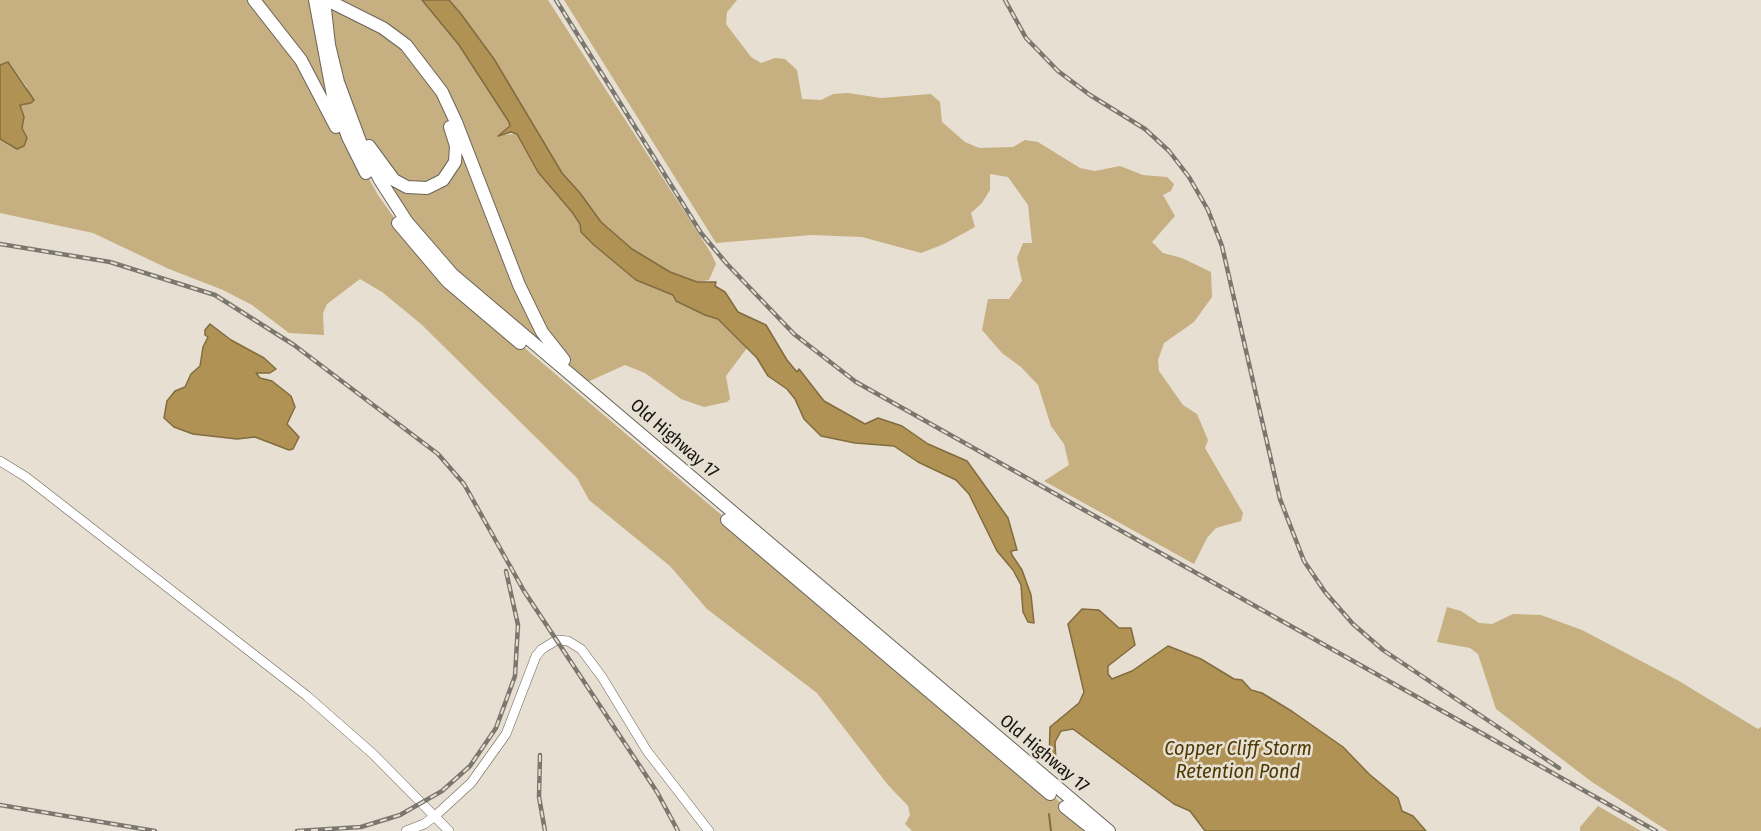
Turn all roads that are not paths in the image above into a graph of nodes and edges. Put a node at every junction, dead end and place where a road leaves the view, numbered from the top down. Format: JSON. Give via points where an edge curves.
{"nodes":[{"id":1,"x":254,"y":0,"type":"edge"},
{"id":2,"x":315,"y":0,"type":"edge"},
{"id":3,"x":325,"y":0,"type":"edge"},
{"id":4,"x":353,"y":15,"type":"junction"},
{"id":5,"x":350,"y":117,"type":"junction"},
{"id":6,"x":358,"y":158,"type":"junction"},
{"id":7,"x":581,"y":383,"type":"junction"},
{"id":8,"x":0,"y":454,"type":"edge"},
{"id":9,"x":4,"y":463,"type":"edge"},
{"id":10,"x":435,"y":816,"type":"junction"},
{"id":11,"x":406,"y":831,"type":"edge"},
{"id":12,"x":449,"y":831,"type":"edge"},
{"id":13,"x":709,"y":831,"type":"edge"},
{"id":14,"x":1095,"y":831,"type":"edge"},
{"id":15,"x":1109,"y":831,"type":"edge"}],
"edges":[{"from":1,"to":6,"type":"main road","via":[[301,60],[347,148]]},
{"from":2,"to":6,"type":"main road","name":"Old Highway 17","via":[[330,87]]},
{"from":3,"to":4,"type":"main road"},
{"from":3,"to":5,"type":"main road","name":"Old Highway 17","via":[[329,45]]},
{"from":4,"to":5,"type":"main road","via":[[400,50],[433,92],[453,136],[457,154],[453,169],[439,184],[427,188],[401,184],[383,167]]},
{"from":4,"to":7,"type":"main road","via":[[383,28],[405,45],[442,92],[531,311],[548,342]]},
{"from":5,"to":7,"type":"main road","name":"Old Highway 17","via":[[380,180],[416,234],[459,280]]},
{"from":6,"to":14,"type":"main road","name":"Old Highway 17","via":[[412,242],[462,295]]},
{"from":7,"to":15,"type":"main road","name":"Old Highway 17"},
{"from":8,"to":9,"type":"street"},
{"from":9,"to":10,"type":"street","via":[[307,696]]},
{"from":10,"to":11,"type":"street"},
{"from":10,"to":12,"type":"street"},
{"from":10,"to":13,"type":"street","via":[[471,783],[497,749],[512,722],[536,656],[558,640],[581,649],[647,751]]}]}
